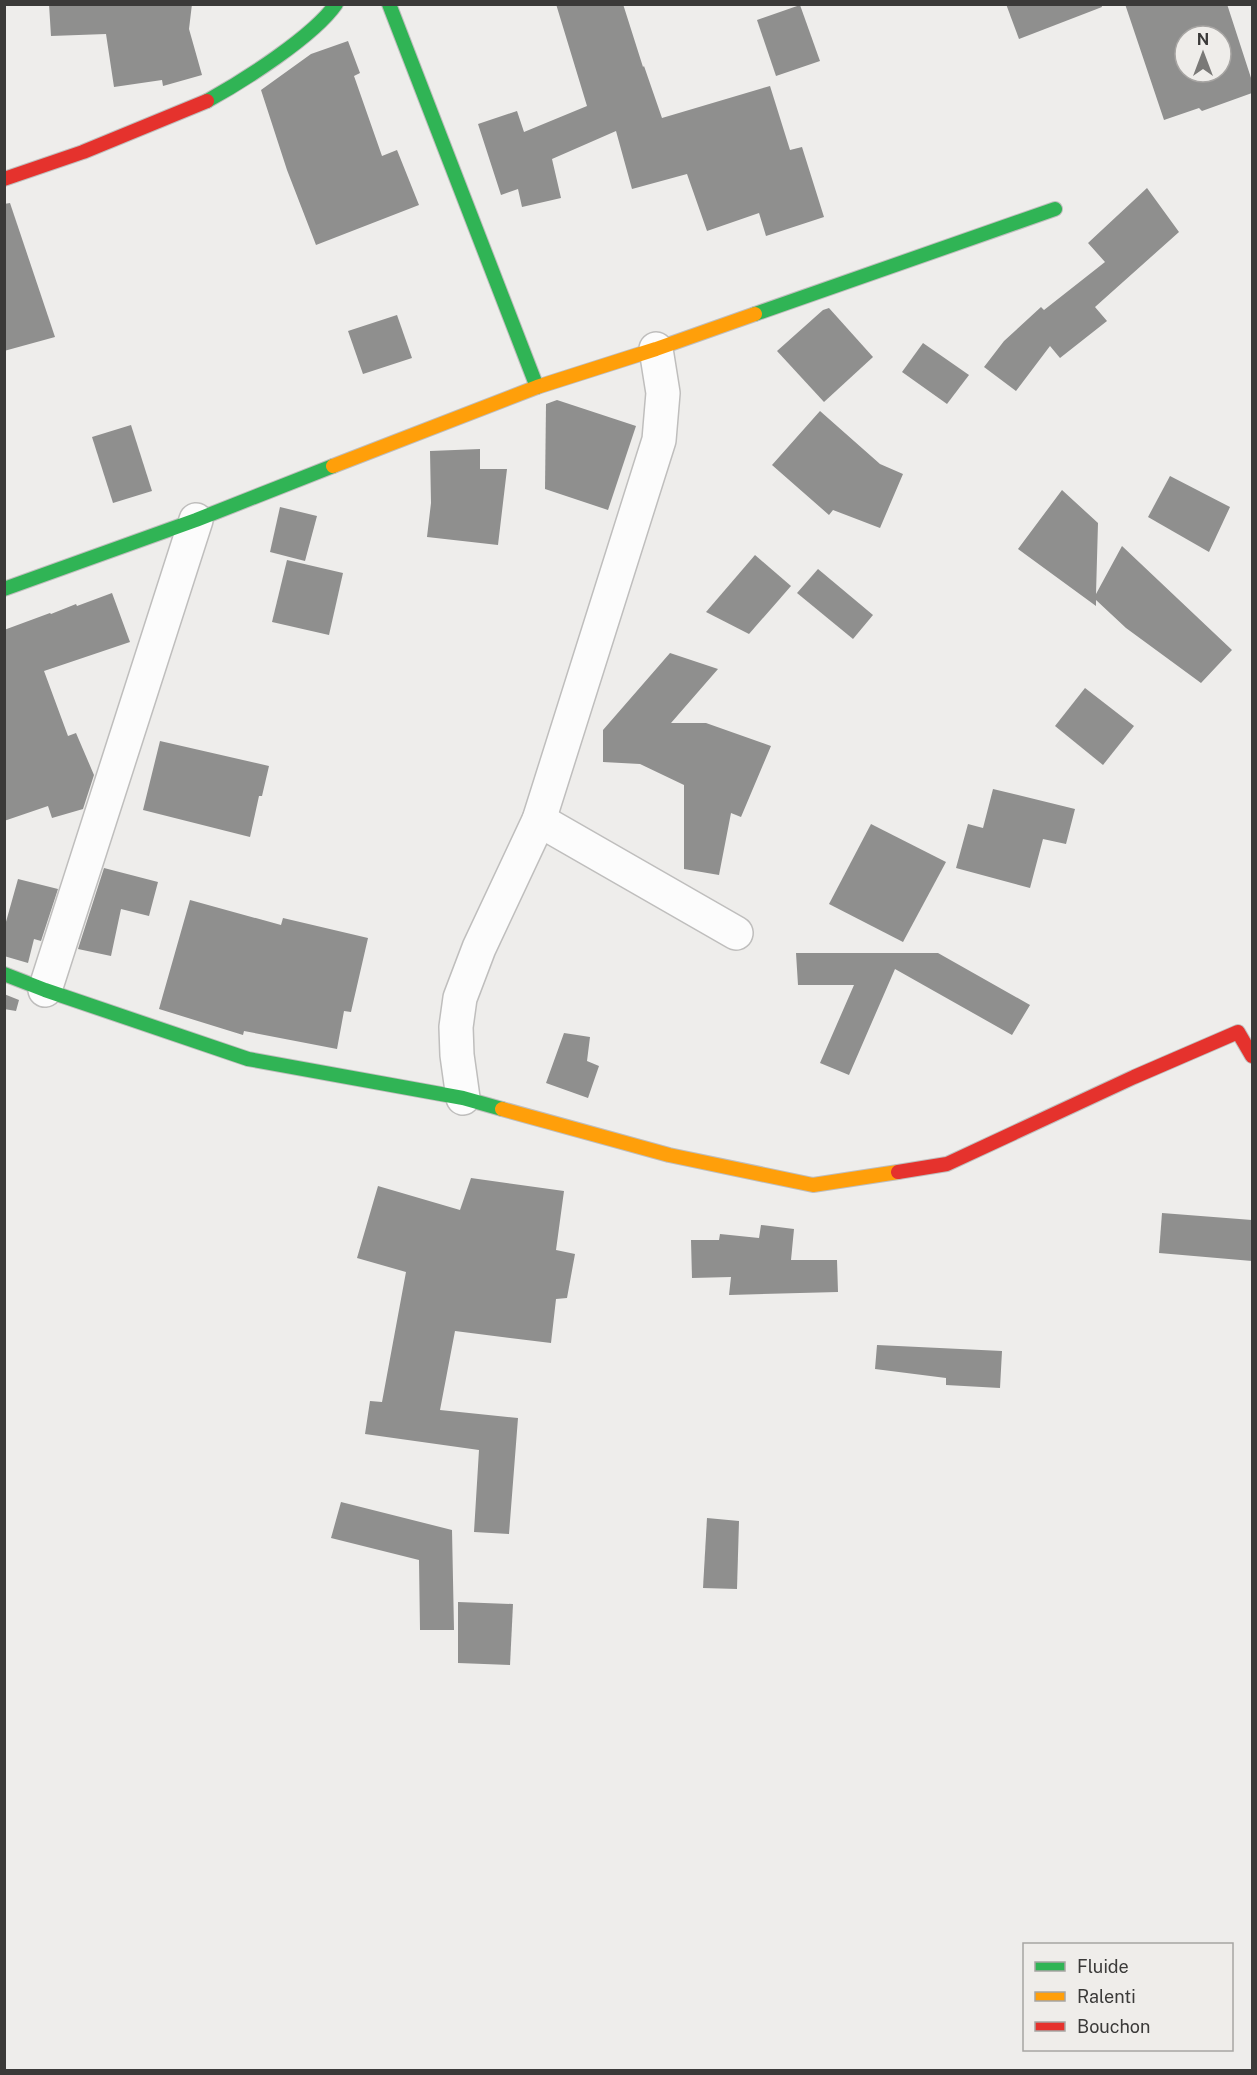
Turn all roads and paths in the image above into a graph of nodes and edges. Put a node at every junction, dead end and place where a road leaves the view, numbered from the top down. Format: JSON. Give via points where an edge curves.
{"nodes":[{"id":1,"x":336,"y":4,"type":"edge"},
{"id":2,"x":389,"y":4,"type":"edge"},
{"id":3,"x":4,"y":179,"type":"edge"},
{"id":4,"x":1055,"y":209,"type":"dead end"},
{"id":5,"x":656,"y":349,"type":"junction"},
{"id":6,"x":537,"y":387,"type":"junction"},
{"id":7,"x":196,"y":520,"type":"junction"},
{"id":8,"x":4,"y":589,"type":"edge"},
{"id":9,"x":538,"y":820,"type":"junction"},
{"id":10,"x":736,"y":933,"type":"dead end"},
{"id":11,"x":4,"y":974,"type":"edge"},
{"id":12,"x":45,"y":990,"type":"junction"},
{"id":13,"x":1252,"y":1056,"type":"edge"},
{"id":14,"x":463,"y":1098,"type":"junction"}],
"edges":[{"from":1,"to":3,"type":"street","via":[[300,39],[214,98]]},
{"from":2,"to":6,"type":"street"},
{"from":4,"to":5,"type":"street"},
{"from":5,"to":6,"type":"street"},
{"from":5,"to":9,"type":"street","via":[[663,393],[659,440]]},
{"from":6,"to":7,"type":"street"},
{"from":7,"to":8,"type":"street"},
{"from":7,"to":12,"type":"street"},
{"from":9,"to":10,"type":"street"},
{"from":9,"to":14,"type":"street","via":[[459,998],[457,1055]]},
{"from":11,"to":12,"type":"street"},
{"from":12,"to":14,"type":"street","via":[[248,1059]]},
{"from":13,"to":14,"type":"street","via":[[1238,1032],[947,1164],[813,1185],[669,1155]]}]}
